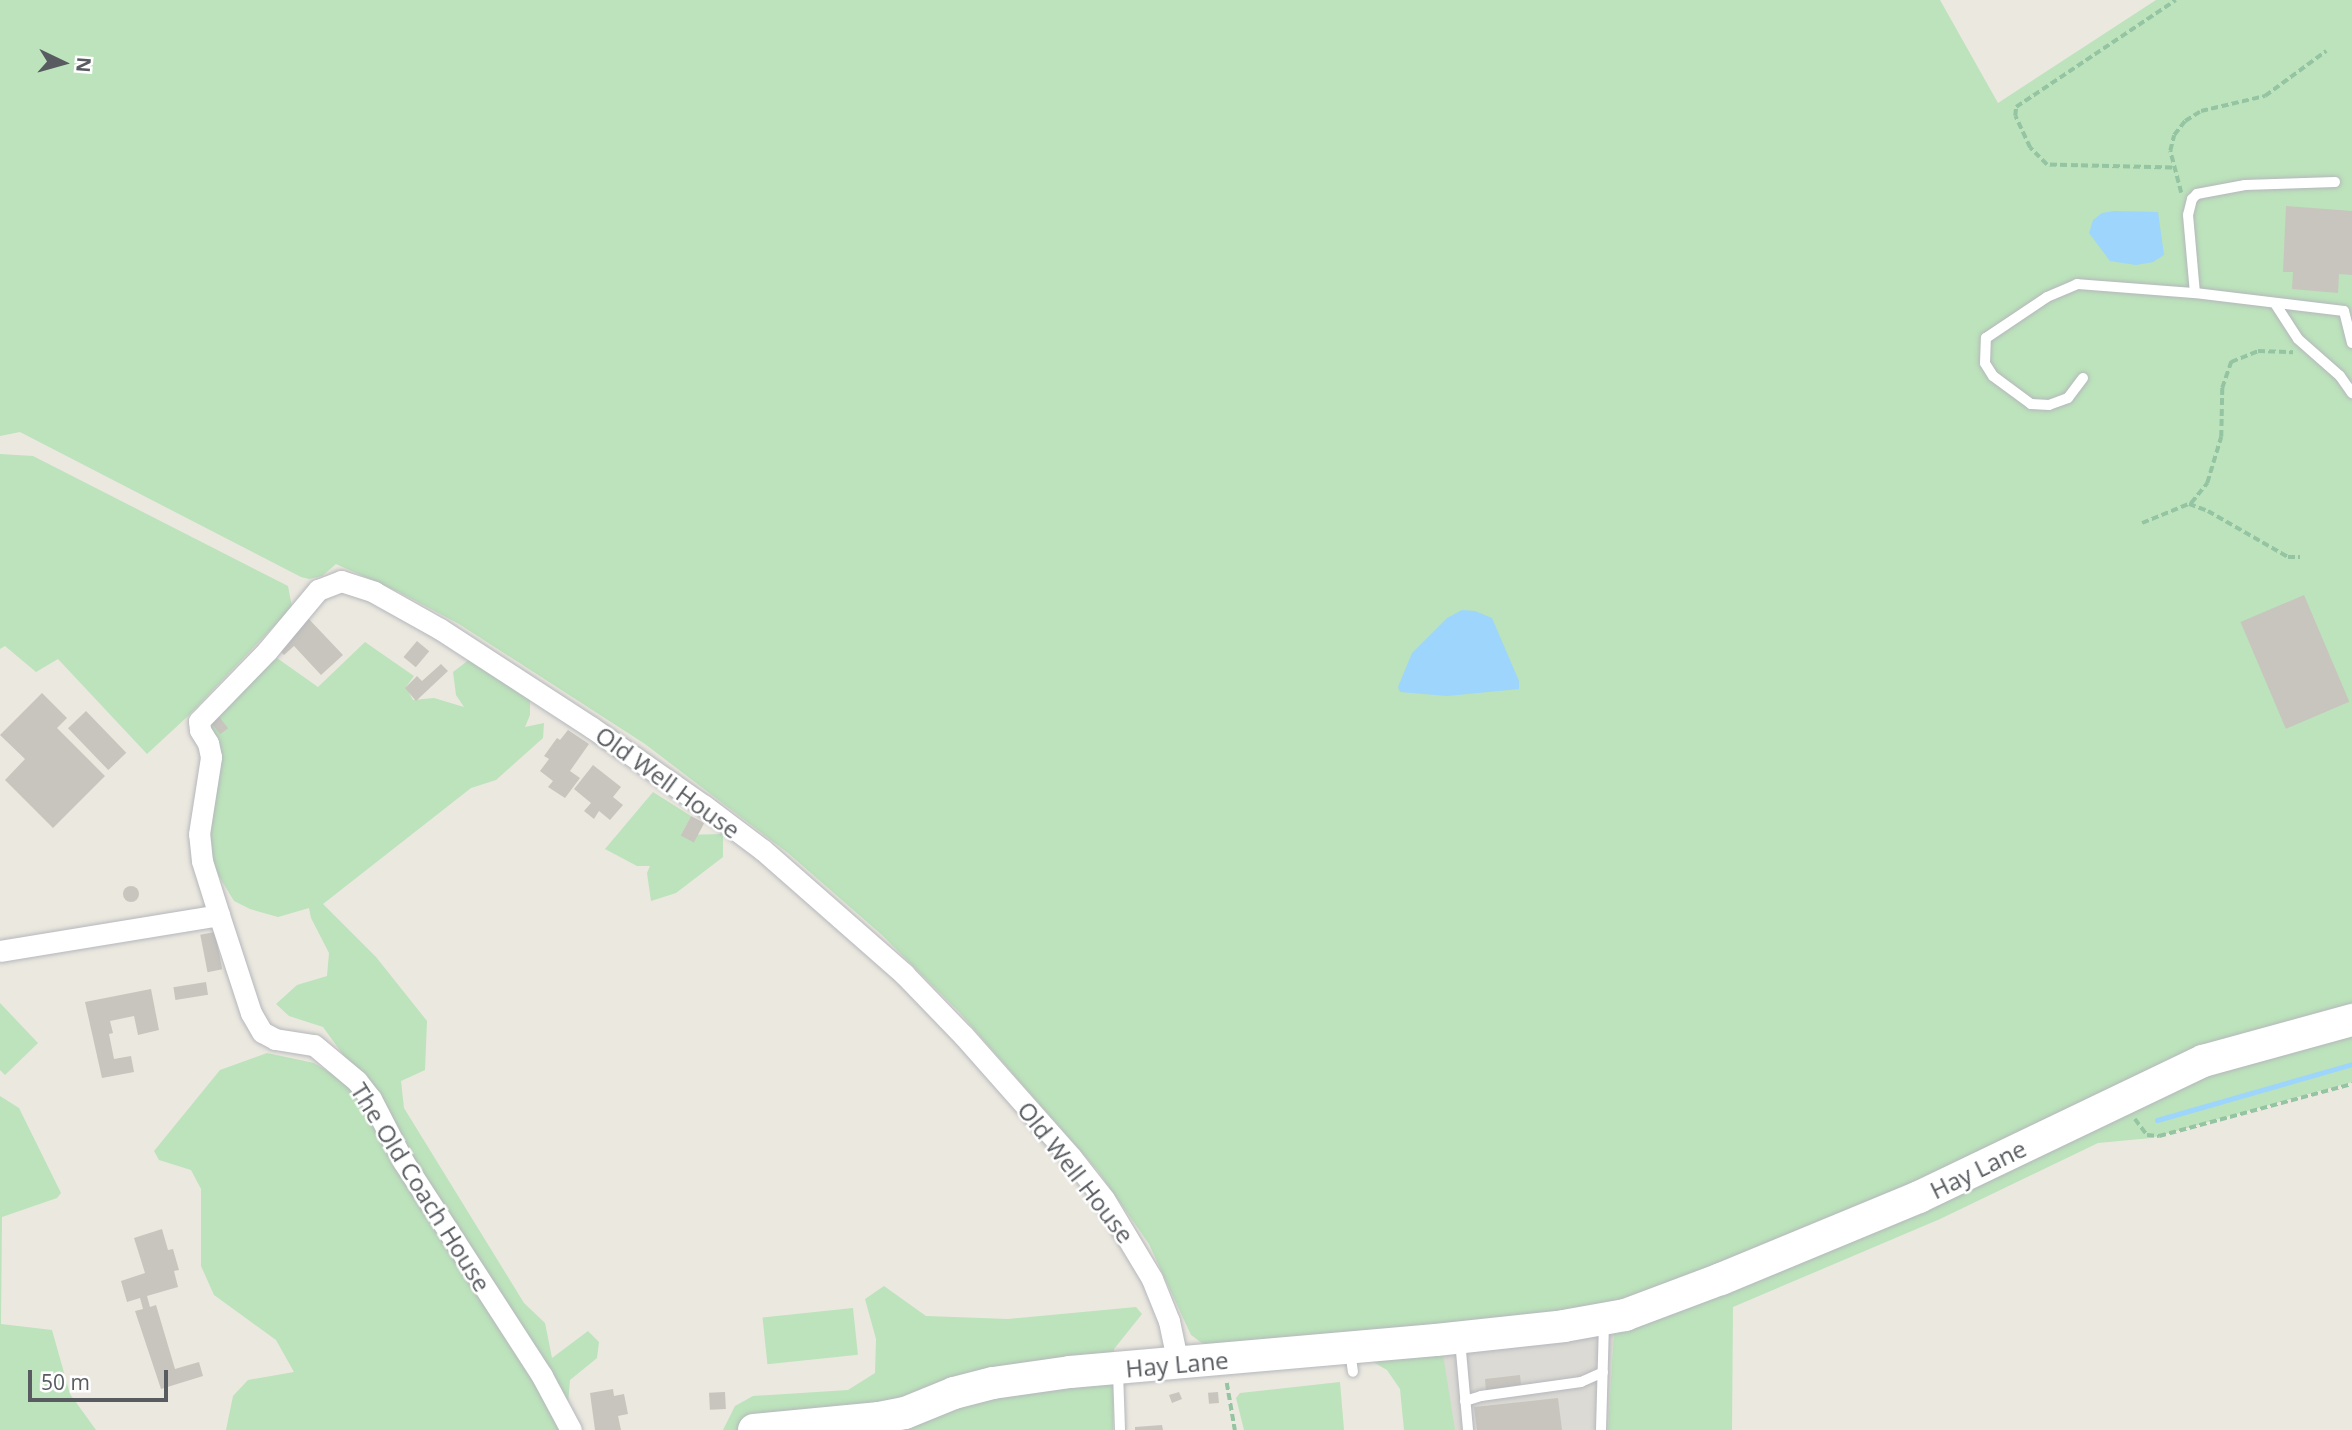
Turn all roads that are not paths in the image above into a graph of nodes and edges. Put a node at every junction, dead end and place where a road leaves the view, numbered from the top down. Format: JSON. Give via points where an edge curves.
{"nodes":[{"id":1,"x":2334,"y":182,"type":"dead end"},
{"id":2,"x":2195,"y":293,"type":"junction"},
{"id":3,"x":2276,"y":305,"type":"junction"},
{"id":4,"x":2352,"y":343,"type":"edge"},
{"id":5,"x":2083,"y":378,"type":"dead end"},
{"id":6,"x":2352,"y":393,"type":"edge"},
{"id":7,"x":219,"y":915,"type":"junction"},
{"id":8,"x":0,"y":951,"type":"edge"},
{"id":9,"x":2352,"y":1020,"type":"edge"},
{"id":10,"x":1604,"y":1320,"type":"junction"},
{"id":11,"x":1460,"y":1338,"type":"junction"},
{"id":12,"x":1178,"y":1364,"type":"junction"},
{"id":13,"x":1118,"y":1369,"type":"junction"},
{"id":14,"x":1603,"y":1371,"type":"junction"},
{"id":15,"x":1465,"y":1401,"type":"junction"},
{"id":16,"x":572,"y":1430,"type":"edge"},
{"id":17,"x":754,"y":1430,"type":"edge"},
{"id":18,"x":1120,"y":1430,"type":"edge"},
{"id":19,"x":1468,"y":1430,"type":"edge"},
{"id":20,"x":1601,"y":1430,"type":"edge"}],
"edges":[{"from":1,"to":2,"type":"lane","via":[[2213,189],[2197,194],[2188,215]]},
{"from":2,"to":3,"type":"lane"},
{"from":2,"to":5,"type":"lane","via":[[2070,285],[1986,338],[1985,363],[1993,376],[2031,404],[2049,405],[2068,398]]},
{"from":3,"to":4,"type":"lane","via":[[2344,311]]},
{"from":3,"to":6,"type":"lane","via":[[2308,348]]},
{"from":7,"to":8,"type":"street"},
{"from":7,"to":12,"type":"street","name":"Old Well House","via":[[202,861],[199,834],[211,757],[199,721],[318,590],[341,581],[374,592],[440,629],[703,805],[762,850],[904,974],[963,1034],[1104,1199],[1152,1279],[1169,1321]]},
{"from":7,"to":16,"type":"street","name":"The Old Coach House","via":[[251,1013],[262,1032],[275,1039],[314,1045],[357,1081],[402,1161]]},
{"from":9,"to":10,"type":"street","name":"Hay Lane","via":[[2203,1061],[1919,1197],[1721,1279]]},
{"from":10,"to":11,"type":"street","name":"Hay Lane"},
{"from":10,"to":14,"type":"lane"},
{"from":11,"to":12,"type":"street","name":"Hay Lane","via":[[1352,1360]]},
{"from":11,"to":15,"type":"lane"},
{"from":12,"to":13,"type":"street","name":"Hay Lane"},
{"from":13,"to":17,"type":"street","name":"Hay Lane","via":[[993,1383],[879,1418]]},
{"from":13,"to":18,"type":"lane"},
{"from":14,"to":15,"type":"lane","via":[[1581,1382]]},
{"from":14,"to":20,"type":"lane"},
{"from":15,"to":19,"type":"lane"}]}
